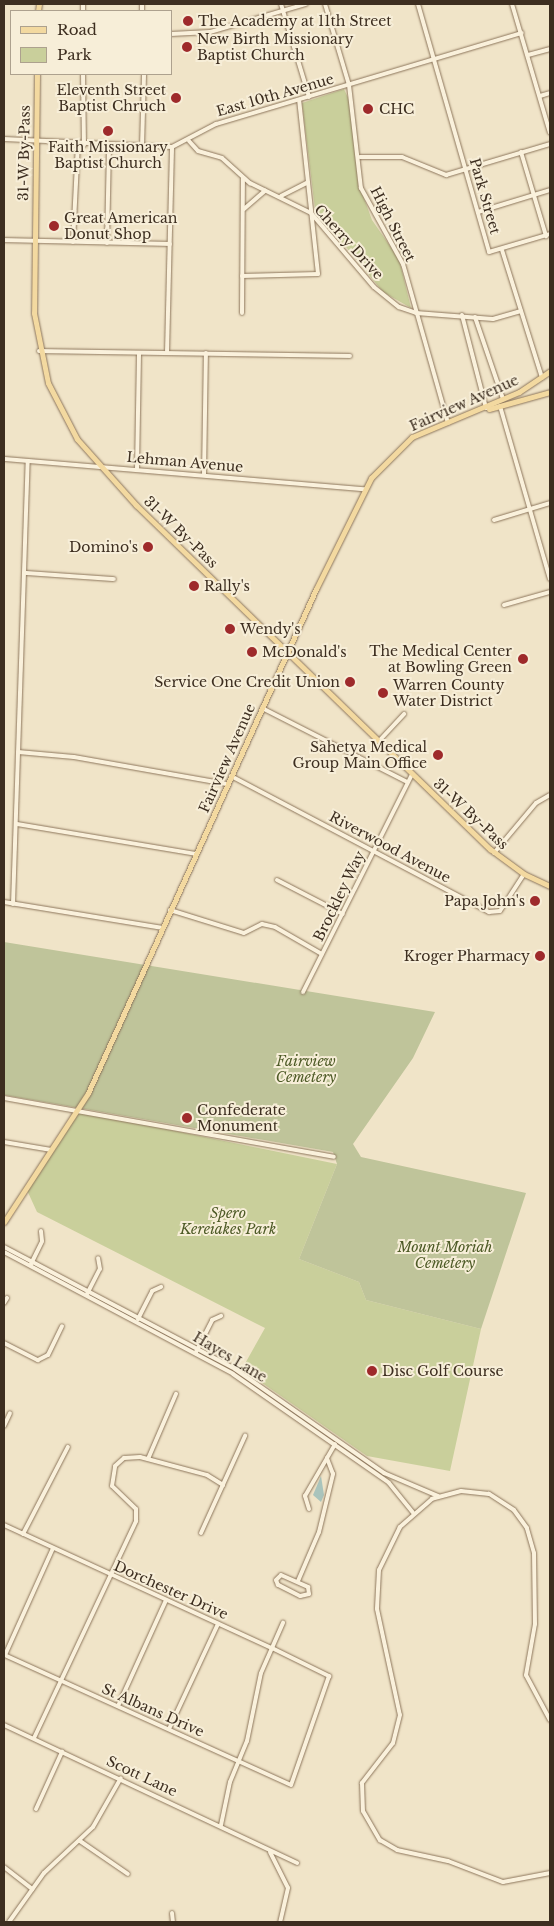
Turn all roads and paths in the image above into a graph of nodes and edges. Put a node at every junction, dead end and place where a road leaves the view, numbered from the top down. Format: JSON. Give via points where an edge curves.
{"nodes":[{"id":1,"x":281,"y":4,"type":"edge"},
{"id":2,"x":306,"y":4,"type":"edge"},
{"id":3,"x":324,"y":4,"type":"edge"},
{"id":4,"x":418,"y":4,"type":"edge"},
{"id":5,"x":512,"y":4,"type":"edge"},
{"id":6,"x":283,"y":10,"type":"junction"},
{"id":7,"x":522,"y":33,"type":"junction"},
{"id":8,"x":172,"y":34,"type":"edge"},
{"id":9,"x":550,"y":49,"type":"edge"},
{"id":10,"x":528,"y":55,"type":"junction"},
{"id":11,"x":435,"y":60,"type":"junction"},
{"id":12,"x":37,"y":75,"type":"edge"},
{"id":13,"x":83,"y":75,"type":"edge"},
{"id":14,"x":144,"y":75,"type":"edge"},
{"id":15,"x":349,"y":85,"type":"junction"},
{"id":16,"x":550,"y":93,"type":"edge"},
{"id":17,"x":540,"y":96,"type":"junction"},
{"id":18,"x":309,"y":97,"type":"junction"},
{"id":19,"x":299,"y":100,"type":"junction"},
{"id":20,"x":550,"y":132,"type":"edge"},
{"id":21,"x":4,"y":139,"type":"edge"},
{"id":22,"x":35,"y":141,"type":"junction"},
{"id":23,"x":189,"y":141,"type":"junction"},
{"id":24,"x":78,"y":144,"type":"junction"},
{"id":25,"x":550,"y":144,"type":"edge"},
{"id":26,"x":84,"y":145,"type":"junction"},
{"id":27,"x":109,"y":146,"type":"junction"},
{"id":28,"x":172,"y":147,"type":"junction"},
{"id":29,"x":142,"y":148,"type":"junction"},
{"id":30,"x":521,"y":152,"type":"junction"},
{"id":31,"x":360,"y":157,"type":"junction"},
{"id":32,"x":466,"y":169,"type":"junction"},
{"id":33,"x":243,"y":178,"type":"junction"},
{"id":34,"x":308,"y":182,"type":"junction"},
{"id":35,"x":550,"y":190,"type":"edge"},
{"id":36,"x":266,"y":191,"type":"junction"},
{"id":37,"x":534,"y":195,"type":"junction"},
{"id":38,"x":281,"y":196,"type":"junction"},
{"id":39,"x":244,"y":209,"type":"junction"},
{"id":40,"x":478,"y":212,"type":"junction"},
{"id":41,"x":311,"y":213,"type":"junction"},
{"id":42,"x":548,"y":235,"type":"edge"},
{"id":43,"x":4,"y":240,"type":"edge"},
{"id":44,"x":34,"y":241,"type":"junction"},
{"id":45,"x":73,"y":242,"type":"junction"},
{"id":46,"x":107,"y":243,"type":"junction"},
{"id":47,"x":170,"y":244,"type":"junction"},
{"id":48,"x":502,"y":250,"type":"junction"},
{"id":49,"x":242,"y":276,"type":"junction"},
{"id":50,"x":521,"y":311,"type":"junction"},
{"id":51,"x":242,"y":313,"type":"dead end"},
{"id":52,"x":416,"y":313,"type":"junction"},
{"id":53,"x":462,"y":315,"type":"junction"},
{"id":54,"x":475,"y":317,"type":"junction"},
{"id":55,"x":39,"y":351,"type":"junction"},
{"id":56,"x":139,"y":353,"type":"junction"},
{"id":57,"x":167,"y":353,"type":"junction"},
{"id":58,"x":206,"y":353,"type":"junction"},
{"id":59,"x":350,"y":356,"type":"dead end"},
{"id":60,"x":550,"y":371,"type":"edge"},
{"id":61,"x":542,"y":378,"type":"junction"},
{"id":62,"x":550,"y":392,"type":"edge"},
{"id":63,"x":503,"y":399,"type":"junction"},
{"id":64,"x":500,"y":406,"type":"junction"},
{"id":65,"x":486,"y":408,"type":"junction"},
{"id":66,"x":479,"y":411,"type":"junction"},
{"id":67,"x":448,"y":423,"type":"junction"},
{"id":68,"x":4,"y":458,"type":"edge"},
{"id":69,"x":28,"y":461,"type":"junction"},
{"id":70,"x":98,"y":466,"type":"junction"},
{"id":71,"x":137,"y":469,"type":"junction"},
{"id":72,"x":204,"y":475,"type":"junction"},
{"id":73,"x":365,"y":489,"type":"junction"},
{"id":74,"x":550,"y":503,"type":"edge"},
{"id":75,"x":530,"y":509,"type":"junction"},
{"id":76,"x":494,"y":520,"type":"dead end"},
{"id":77,"x":25,"y":573,"type":"junction"},
{"id":78,"x":114,"y":579,"type":"dead end"},
{"id":79,"x":550,"y":579,"type":"edge"},
{"id":80,"x":550,"y":592,"type":"edge"},
{"id":81,"x":504,"y":605,"type":"dead end"},
{"id":82,"x":288,"y":651,"type":"junction"},
{"id":83,"x":262,"y":708,"type":"junction"},
{"id":84,"x":404,"y":714,"type":"dead end"},
{"id":85,"x":378,"y":741,"type":"junction"},
{"id":86,"x":18,"y":752,"type":"junction"},
{"id":87,"x":412,"y":774,"type":"junction"},
{"id":88,"x":231,"y":776,"type":"junction"},
{"id":89,"x":407,"y":782,"type":"junction"},
{"id":90,"x":227,"y":784,"type":"junction"},
{"id":91,"x":550,"y":795,"type":"edge"},
{"id":92,"x":17,"y":824,"type":"junction"},
{"id":93,"x":373,"y":852,"type":"junction"},
{"id":94,"x":494,"y":852,"type":"junction"},
{"id":95,"x":196,"y":854,"type":"junction"},
{"id":96,"x":524,"y":874,"type":"junction"},
{"id":97,"x":277,"y":880,"type":"dead end"},
{"id":98,"x":550,"y":886,"type":"edge"},
{"id":99,"x":4,"y":902,"type":"edge"},
{"id":100,"x":13,"y":904,"type":"junction"},
{"id":101,"x":170,"y":910,"type":"junction"},
{"id":102,"x":342,"y":914,"type":"junction"},
{"id":103,"x":163,"y":928,"type":"junction"},
{"id":104,"x":322,"y":954,"type":"junction"},
{"id":105,"x":303,"y":992,"type":"dead end"},
{"id":106,"x":4,"y":1098,"type":"edge"},
{"id":107,"x":78,"y":1111,"type":"junction"},
{"id":108,"x":4,"y":1142,"type":"edge"},
{"id":109,"x":52,"y":1150,"type":"junction"},
{"id":110,"x":334,"y":1157,"type":"dead end"},
{"id":111,"x":4,"y":1222,"type":"edge"},
{"id":112,"x":40,"y":1231,"type":"dead end"},
{"id":113,"x":4,"y":1247,"type":"edge"},
{"id":114,"x":4,"y":1252,"type":"edge"},
{"id":115,"x":98,"y":1258,"type":"dead end"},
{"id":116,"x":31,"y":1264,"type":"junction"},
{"id":117,"x":161,"y":1287,"type":"dead end"},
{"id":118,"x":87,"y":1294,"type":"junction"},
{"id":119,"x":6,"y":1298,"type":"dead end"},
{"id":120,"x":4,"y":1303,"type":"edge"},
{"id":121,"x":221,"y":1316,"type":"dead end"},
{"id":122,"x":137,"y":1320,"type":"junction"},
{"id":123,"x":62,"y":1326,"type":"dead end"},
{"id":124,"x":4,"y":1343,"type":"edge"},
{"id":125,"x":196,"y":1352,"type":"junction"},
{"id":126,"x":176,"y":1394,"type":"dead end"},
{"id":127,"x":10,"y":1413,"type":"dead end"},
{"id":128,"x":4,"y":1426,"type":"edge"},
{"id":129,"x":245,"y":1436,"type":"dead end"},
{"id":130,"x":337,"y":1440,"type":"junction"},
{"id":131,"x":334,"y":1445,"type":"junction"},
{"id":132,"x":68,"y":1447,"type":"dead end"},
{"id":133,"x":327,"y":1458,"type":"junction"},
{"id":134,"x":148,"y":1459,"type":"junction"},
{"id":135,"x":223,"y":1485,"type":"junction"},
{"id":136,"x":438,"y":1496,"type":"junction"},
{"id":137,"x":309,"y":1509,"type":"dead end"},
{"id":138,"x":413,"y":1513,"type":"junction"},
{"id":139,"x":4,"y":1526,"type":"edge"},
{"id":140,"x":201,"y":1533,"type":"dead end"},
{"id":141,"x":23,"y":1534,"type":"junction"},
{"id":142,"x":54,"y":1548,"type":"junction"},
{"id":143,"x":110,"y":1575,"type":"junction"},
{"id":144,"x":298,"y":1581,"type":"junction"},
{"id":145,"x":166,"y":1600,"type":"junction"},
{"id":146,"x":218,"y":1624,"type":"junction"},
{"id":147,"x":283,"y":1624,"type":"dead end"},
{"id":148,"x":272,"y":1648,"type":"junction"},
{"id":149,"x":61,"y":1680,"type":"junction"},
{"id":150,"x":118,"y":1706,"type":"junction"},
{"id":151,"x":550,"y":1720,"type":"edge"},
{"id":152,"x":4,"y":1726,"type":"edge"},
{"id":153,"x":169,"y":1729,"type":"junction"},
{"id":154,"x":34,"y":1738,"type":"junction"},
{"id":155,"x":62,"y":1752,"type":"junction"},
{"id":156,"x":238,"y":1761,"type":"junction"},
{"id":157,"x":121,"y":1778,"type":"junction"},
{"id":158,"x":292,"y":1785,"type":"joint"},
{"id":159,"x":36,"y":1809,"type":"dead end"},
{"id":160,"x":221,"y":1825,"type":"junction"},
{"id":161,"x":80,"y":1841,"type":"junction"},
{"id":162,"x":269,"y":1850,"type":"junction"},
{"id":163,"x":297,"y":1863,"type":"dead end"},
{"id":164,"x":4,"y":1867,"type":"edge"},
{"id":165,"x":550,"y":1873,"type":"edge"},
{"id":166,"x":128,"y":1874,"type":"dead end"},
{"id":167,"x":32,"y":1888,"type":"junction"},
{"id":168,"x":172,"y":1912,"type":"dead end"},
{"id":169,"x":9,"y":1922,"type":"edge"},
{"id":170,"x":173,"y":1922,"type":"edge"},
{"id":171,"x":280,"y":1922,"type":"edge"}],
"edges":[{"from":1,"to":6,"type":"street"},
{"from":2,"to":6,"type":"street"},
{"from":3,"to":15,"type":"street","name":"High Street"},
{"from":4,"to":11,"type":"street","name":"Park Street"},
{"from":5,"to":7,"type":"street"},
{"from":6,"to":8,"type":"street","via":[[210,32]]},
{"from":6,"to":18,"type":"street"},
{"from":7,"to":10,"type":"street"},
{"from":7,"to":11,"type":"street","name":"East 10th Avenue"},
{"from":9,"to":10,"type":"street"},
{"from":10,"to":17,"type":"street"},
{"from":11,"to":15,"type":"street","name":"East 10th Avenue"},
{"from":11,"to":32,"type":"street","name":"Park Street"},
{"from":12,"to":22,"type":"main road","name":"31-W By-Pass"},
{"from":13,"to":26,"type":"street"},
{"from":14,"to":29,"type":"street"},
{"from":15,"to":18,"type":"street","name":"East 10th Avenue"},
{"from":15,"to":31,"type":"street","name":"High Street"},
{"from":16,"to":17,"type":"street"},
{"from":17,"to":20,"type":"street"},
{"from":18,"to":19,"type":"street","name":"East 10th Avenue"},
{"from":19,"to":23,"type":"street","name":"East 10th Avenue","via":[[216,124]]},
{"from":19,"to":34,"type":"street"},
{"from":21,"to":22,"type":"street","name":"East 10th Avenue"},
{"from":22,"to":24,"type":"street","name":"East 10th Avenue"},
{"from":22,"to":44,"type":"main road","name":"31-W By-Pass"},
{"from":23,"to":28,"type":"street","name":"East 10th Avenue"},
{"from":23,"to":33,"type":"street","name":"Cherry Drive","via":[[198,151],[226,161]]},
{"from":24,"to":26,"type":"street","name":"East 10th Avenue"},
{"from":24,"to":45,"type":"street"},
{"from":25,"to":30,"type":"street"},
{"from":26,"to":27,"type":"street","name":"East 10th Avenue"},
{"from":27,"to":29,"type":"street","name":"East 10th Avenue"},
{"from":27,"to":46,"type":"street"},
{"from":28,"to":29,"type":"street","name":"East 10th Avenue"},
{"from":28,"to":47,"type":"street"},
{"from":30,"to":32,"type":"street"},
{"from":30,"to":37,"type":"street"},
{"from":31,"to":32,"type":"street","via":[[406,158],[442,175]]},
{"from":31,"to":52,"type":"street","name":"High Street","via":[[363,193],[399,256]]},
{"from":32,"to":40,"type":"street","name":"Park Street"},
{"from":33,"to":36,"type":"street","name":"Cherry Drive"},
{"from":33,"to":39,"type":"street"},
{"from":34,"to":38,"type":"street"},
{"from":34,"to":41,"type":"street"},
{"from":35,"to":37,"type":"street"},
{"from":36,"to":38,"type":"street","name":"Cherry Drive"},
{"from":36,"to":39,"type":"street"},
{"from":37,"to":40,"type":"street"},
{"from":37,"to":42,"type":"street"},
{"from":38,"to":41,"type":"street","name":"Cherry Drive"},
{"from":39,"to":49,"type":"street"},
{"from":40,"to":48,"type":"street","name":"Park Street","via":[[489,252]]},
{"from":41,"to":49,"type":"street","via":[[318,273]]},
{"from":41,"to":52,"type":"street","name":"Cherry Drive","via":[[382,296]]},
{"from":42,"to":48,"type":"street"},
{"from":43,"to":44,"type":"street"},
{"from":44,"to":45,"type":"street"},
{"from":44,"to":55,"type":"main road","name":"31-W By-Pass"},
{"from":45,"to":46,"type":"street"},
{"from":46,"to":47,"type":"street"},
{"from":47,"to":57,"type":"street"},
{"from":48,"to":50,"type":"street","name":"Park Street"},
{"from":49,"to":51,"type":"street"},
{"from":50,"to":54,"type":"street","via":[[493,319]]},
{"from":50,"to":61,"type":"street","name":"Park Street"},
{"from":52,"to":53,"type":"street"},
{"from":52,"to":67,"type":"street","name":"High Street"},
{"from":53,"to":54,"type":"street"},
{"from":53,"to":65,"type":"street"},
{"from":54,"to":63,"type":"street"},
{"from":55,"to":56,"type":"street"},
{"from":55,"to":70,"type":"main road","name":"31-W By-Pass","via":[[61,412]]},
{"from":56,"to":57,"type":"street"},
{"from":56,"to":71,"type":"street"},
{"from":57,"to":58,"type":"street"},
{"from":58,"to":59,"type":"street"},
{"from":58,"to":72,"type":"street"},
{"from":60,"to":61,"type":"main road","name":"Fairview Avenue"},
{"from":61,"to":63,"type":"main road","name":"Fairview Avenue"},
{"from":62,"to":64,"type":"main road"},
{"from":63,"to":65,"type":"main road","name":"Fairview Avenue"},
{"from":64,"to":66,"type":"main road"},
{"from":64,"to":75,"type":"street"},
{"from":65,"to":66,"type":"main road","name":"Fairview Avenue"},
{"from":66,"to":67,"type":"main road","name":"Fairview Avenue"},
{"from":67,"to":73,"type":"main road","name":"Fairview Avenue","via":[[404,442]]},
{"from":68,"to":69,"type":"street","name":"Lehman Avenue"},
{"from":69,"to":70,"type":"street","name":"Lehman Avenue"},
{"from":69,"to":77,"type":"street"},
{"from":70,"to":71,"type":"street","name":"Lehman Avenue"},
{"from":70,"to":82,"type":"main road","name":"31-W By-Pass"},
{"from":71,"to":72,"type":"street","name":"Lehman Avenue"},
{"from":72,"to":73,"type":"street","name":"Lehman Avenue"},
{"from":73,"to":82,"type":"main road","name":"Fairview Avenue"},
{"from":74,"to":75,"type":"street"},
{"from":75,"to":76,"type":"street"},
{"from":75,"to":79,"type":"street"},
{"from":77,"to":78,"type":"street"},
{"from":77,"to":86,"type":"street"},
{"from":80,"to":81,"type":"street"},
{"from":82,"to":83,"type":"main road","name":"Fairview Avenue"},
{"from":82,"to":85,"type":"main road","name":"31-W By-Pass"},
{"from":83,"to":88,"type":"main road","name":"Fairview Avenue"},
{"from":83,"to":89,"type":"street"},
{"from":84,"to":85,"type":"street"},
{"from":85,"to":87,"type":"main road","name":"31-W By-Pass"},
{"from":86,"to":90,"type":"street","via":[[74,757]]},
{"from":86,"to":92,"type":"street"},
{"from":87,"to":89,"type":"street","name":"Brockley Way"},
{"from":87,"to":94,"type":"main road","name":"31-W By-Pass"},
{"from":88,"to":90,"type":"main road","name":"Fairview Avenue"},
{"from":88,"to":93,"type":"street","name":"Riverwood Avenue"},
{"from":89,"to":93,"type":"street","name":"Brockley Way"},
{"from":90,"to":95,"type":"main road","name":"Fairview Avenue"},
{"from":91,"to":94,"type":"street","via":[[536,803]]},
{"from":92,"to":95,"type":"street"},
{"from":92,"to":100,"type":"street"},
{"from":93,"to":96,"type":"street","name":"Riverwood Avenue","via":[[494,914]]},
{"from":93,"to":102,"type":"street","name":"Brockley Way"},
{"from":94,"to":96,"type":"main road","name":"31-W By-Pass"},
{"from":95,"to":101,"type":"main road","name":"Fairview Avenue"},
{"from":96,"to":98,"type":"main road","name":"31-W By-Pass"},
{"from":97,"to":102,"type":"street"},
{"from":99,"to":100,"type":"street"},
{"from":100,"to":103,"type":"street"},
{"from":101,"to":103,"type":"main road","name":"Fairview Avenue"},
{"from":101,"to":104,"type":"street","via":[[244,933],[262,924],[275,927]]},
{"from":102,"to":104,"type":"street","name":"Brockley Way"},
{"from":103,"to":107,"type":"main road","name":"Fairview Avenue"},
{"from":104,"to":105,"type":"street","name":"Brockley Way"},
{"from":106,"to":107,"type":"street"},
{"from":107,"to":109,"type":"main road","name":"Fairview Avenue"},
{"from":107,"to":110,"type":"street"},
{"from":108,"to":109,"type":"street"},
{"from":109,"to":111,"type":"main road","name":"Fairview Avenue"},
{"from":112,"to":116,"type":"street","via":[[42,1241]]},
{"from":113,"to":116,"type":"street","name":"Hayes Lane"},
{"from":114,"to":116,"type":"street","name":"Hayes Lane"},
{"from":115,"to":118,"type":"street","via":[[100,1269]]},
{"from":116,"to":118,"type":"street","name":"Hayes Lane"},
{"from":117,"to":122,"type":"street","via":[[152,1291]]},
{"from":118,"to":122,"type":"street","name":"Hayes Lane"},
{"from":119,"to":120,"type":"street"},
{"from":121,"to":125,"type":"street","via":[[212,1320]]},
{"from":122,"to":125,"type":"street","name":"Hayes Lane"},
{"from":123,"to":124,"type":"street","via":[[48,1354],[38,1360]]},
{"from":125,"to":130,"type":"street","name":"Hayes Lane","via":[[240,1372]]},
{"from":125,"to":131,"type":"street","name":"Hayes Lane","via":[[235,1375]]},
{"from":126,"to":134,"type":"street"},
{"from":127,"to":128,"type":"street"},
{"from":129,"to":135,"type":"street"},
{"from":130,"to":131,"type":"street"},
{"from":130,"to":136,"type":"street","name":"Hayes Lane","via":[[389,1476]]},
{"from":131,"to":133,"type":"street"},
{"from":131,"to":138,"type":"street","name":"Hayes Lane","via":[[388,1483]]},
{"from":132,"to":141,"type":"street"},
{"from":133,"to":137,"type":"street","via":[[305,1496]]},
{"from":133,"to":144,"type":"street","via":[[333,1476],[318,1536]]},
{"from":134,"to":135,"type":"street","via":[[206,1475]]},
{"from":134,"to":143,"type":"street","via":[[124,1458],[111,1474],[115,1492],[137,1515]]},
{"from":135,"to":140,"type":"street"},
{"from":136,"to":138,"type":"street"},
{"from":136,"to":151,"type":"street","via":[[468,1490],[489,1494],[514,1510],[527,1528],[534,1552],[535,1624],[526,1675]]},
{"from":138,"to":165,"type":"street","via":[[388,1545],[378,1576],[378,1618],[400,1715],[393,1743],[362,1783],[362,1811],[380,1840],[397,1850],[443,1860],[503,1882]]},
{"from":139,"to":141,"type":"street","name":"Dorchester Drive"},
{"from":141,"to":142,"type":"street","name":"Dorchester Drive"},
{"from":142,"to":143,"type":"street","name":"Dorchester Drive"},
{"from":142,"to":149,"type":"street","name":"St Albans Drive","via":[[5,1655]]},
{"from":143,"to":145,"type":"street","name":"Dorchester Drive"},
{"from":143,"to":149,"type":"street"},
{"from":144,"to":144,"type":"street","via":[[309,1588],[308,1596],[293,1593],[276,1580],[283,1575]]},
{"from":145,"to":146,"type":"street","name":"Dorchester Drive"},
{"from":145,"to":150,"type":"street"},
{"from":146,"to":148,"type":"street","name":"Dorchester Drive"},
{"from":146,"to":153,"type":"street"},
{"from":147,"to":148,"type":"street"},
{"from":148,"to":156,"type":"street"},
{"from":148,"to":158,"type":"street","name":"Dorchester Drive","via":[[329,1676]]},
{"from":149,"to":150,"type":"street","name":"St Albans Drive"},
{"from":149,"to":154,"type":"street"},
{"from":150,"to":153,"type":"street","name":"St Albans Drive"},
{"from":152,"to":154,"type":"street","name":"Scott Lane"},
{"from":153,"to":156,"type":"street","name":"St Albans Drive"},
{"from":154,"to":155,"type":"street","name":"Scott Lane"},
{"from":155,"to":157,"type":"street","name":"Scott Lane"},
{"from":155,"to":159,"type":"street"},
{"from":156,"to":158,"type":"street","name":"St Albans Drive"},
{"from":156,"to":160,"type":"street"},
{"from":157,"to":160,"type":"street","name":"Scott Lane"},
{"from":157,"to":161,"type":"street"},
{"from":160,"to":162,"type":"street","name":"Scott Lane"},
{"from":161,"to":166,"type":"street"},
{"from":161,"to":167,"type":"street"},
{"from":162,"to":163,"type":"street","name":"Scott Lane"},
{"from":162,"to":171,"type":"street","via":[[288,1888]]},
{"from":164,"to":167,"type":"street"},
{"from":167,"to":169,"type":"street"},
{"from":168,"to":170,"type":"street"}]}
